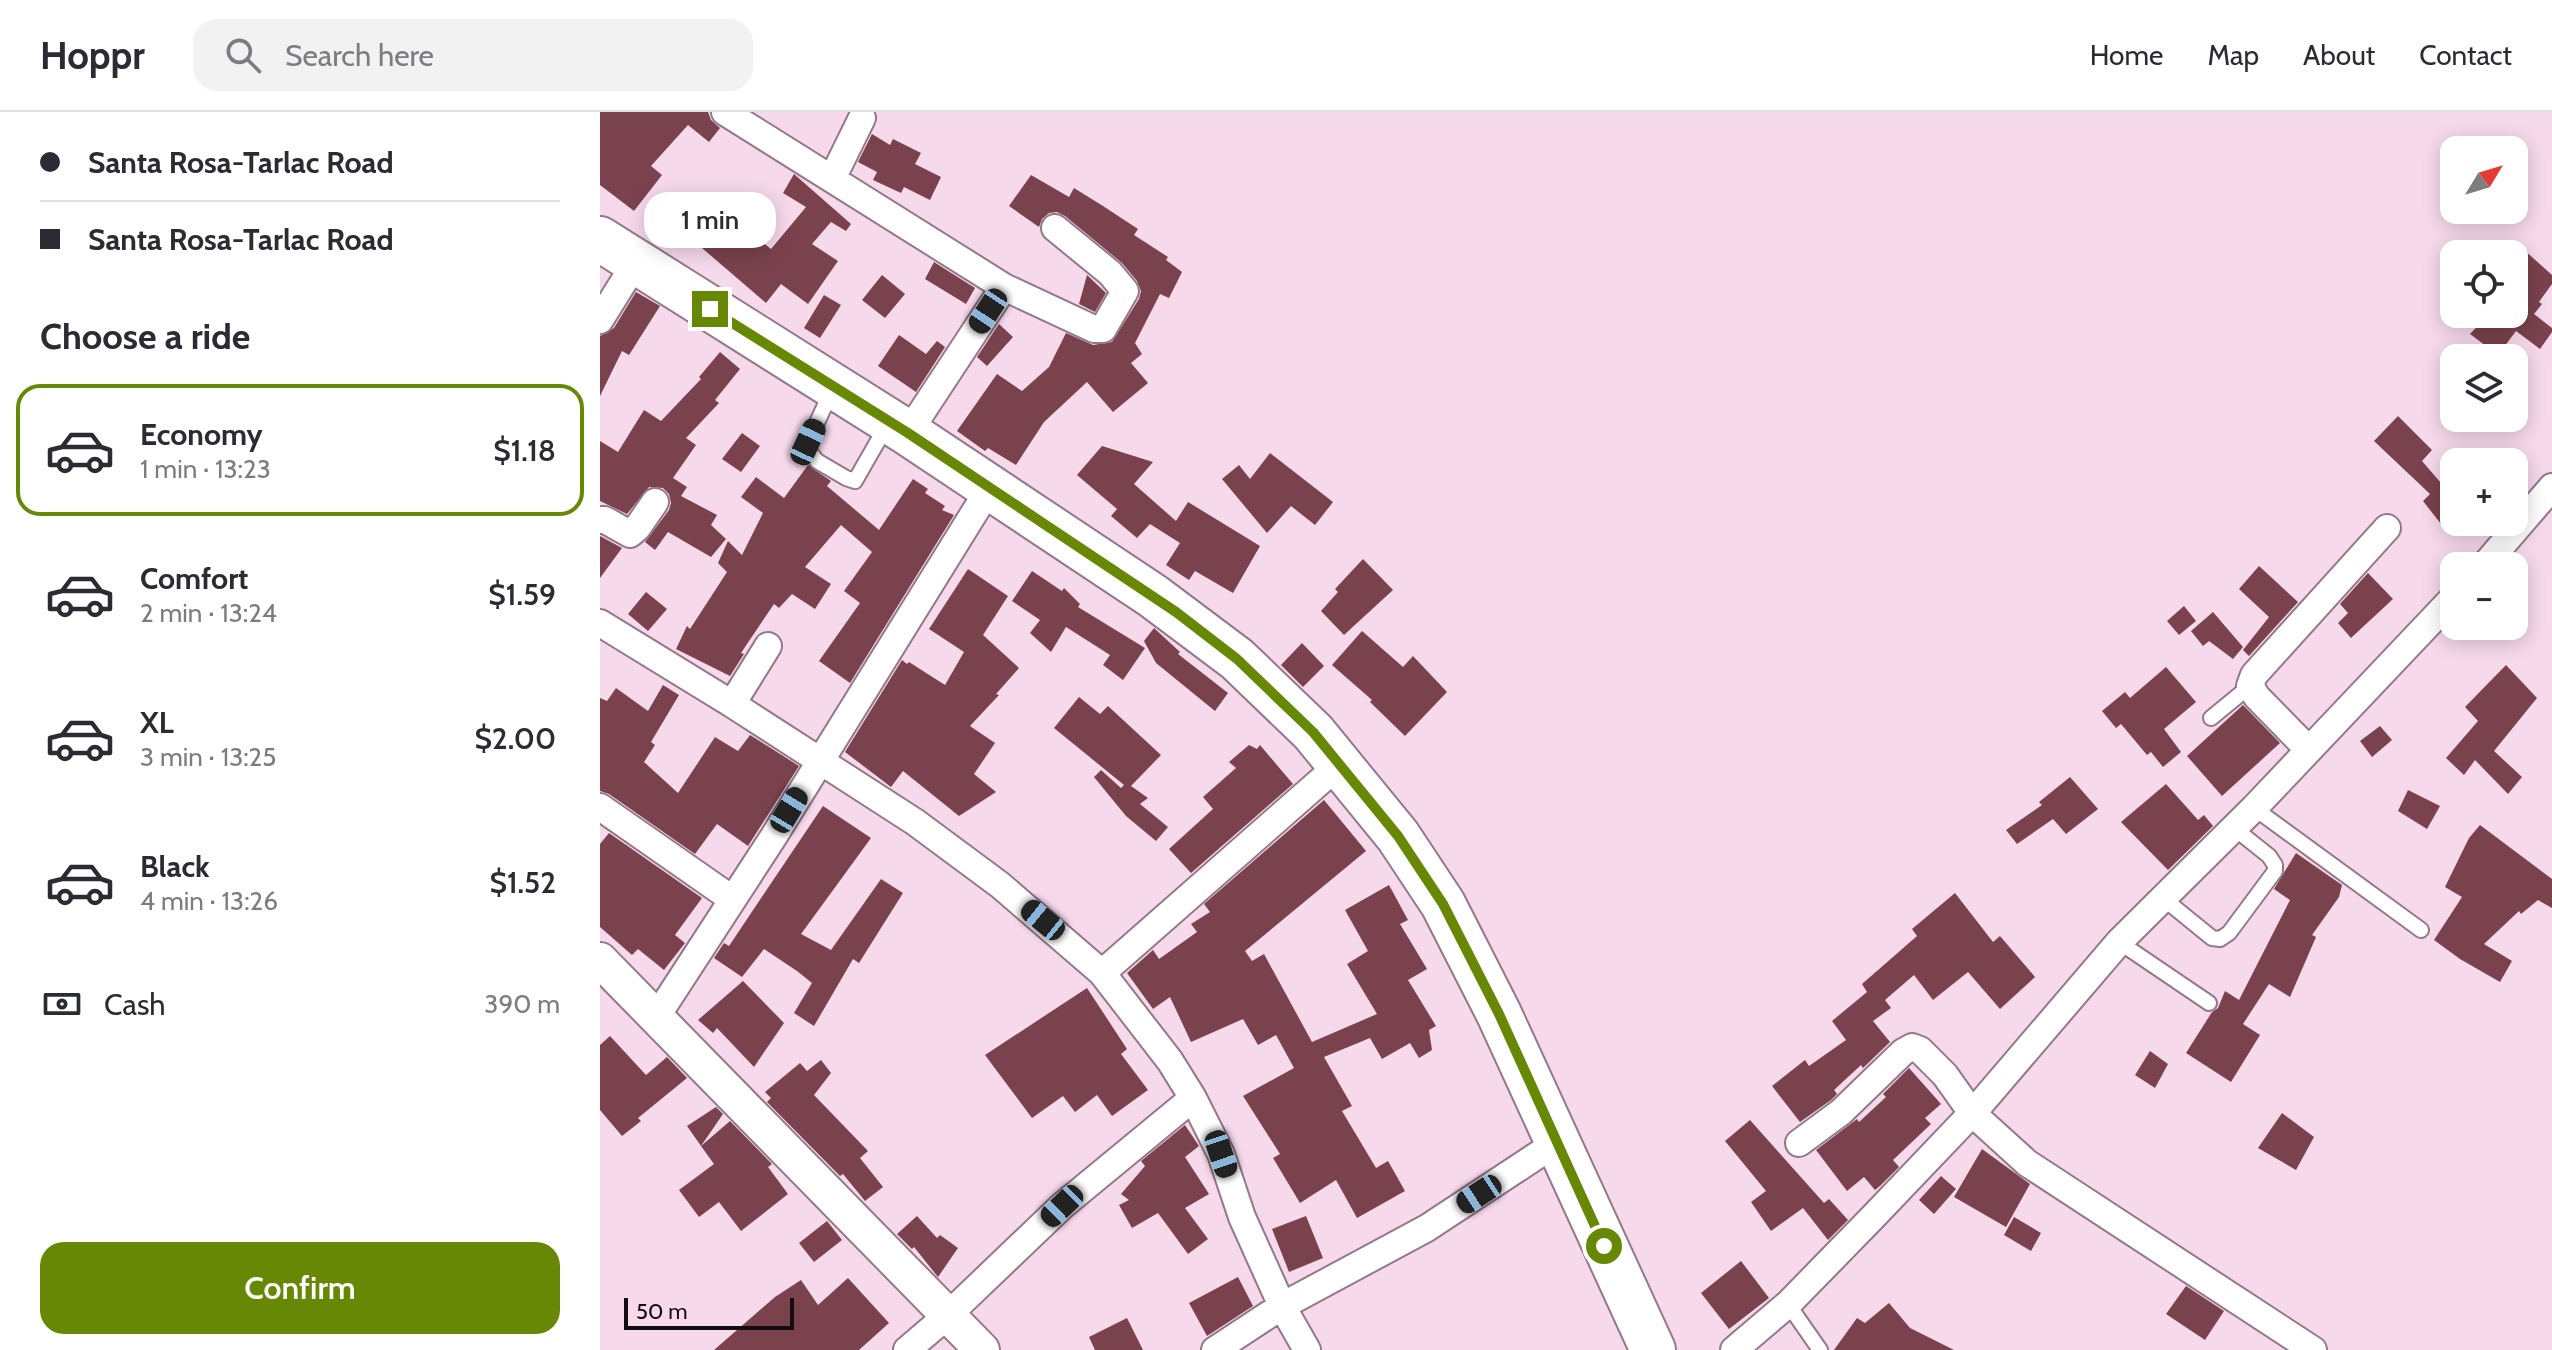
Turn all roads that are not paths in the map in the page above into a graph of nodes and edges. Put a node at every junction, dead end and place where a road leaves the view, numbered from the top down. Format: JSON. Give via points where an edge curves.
{"nodes":[{"id":1,"x":725,"y":112,"type":"edge"},
{"id":2,"x":862,"y":118,"type":"dead end"},
{"id":3,"x":832,"y":179,"type":"junction"},
{"id":4,"x":1055,"y":228,"type":"dead end"},
{"id":5,"x":600,"y":239,"type":"edge"},
{"id":6,"x":636,"y":262,"type":"junction"},
{"id":7,"x":1004,"y":287,"type":"junction"},
{"id":8,"x":600,"y":320,"type":"edge"},
{"id":9,"x":834,"y":386,"type":"junction"},
{"id":10,"x":899,"y":427,"type":"junction"},
{"id":11,"x":2552,"y":487,"type":"edge"},
{"id":12,"x":989,"y":489,"type":"junction"},
{"id":13,"x":655,"y":502,"type":"dead end"},
{"id":14,"x":600,"y":520,"type":"edge"},
{"id":15,"x":2387,"y":528,"type":"dead end"},
{"id":16,"x":2496,"y":552,"type":"edge"},
{"id":17,"x":2440,"y":612,"type":"edge"},
{"id":18,"x":600,"y":623,"type":"edge"},
{"id":19,"x":768,"y":646,"type":"dead end"},
{"id":20,"x":2250,"y":686,"type":"junction"},
{"id":21,"x":732,"y":704,"type":"junction"},
{"id":22,"x":2211,"y":718,"type":"dead end"},
{"id":23,"x":2308,"y":749,"type":"junction"},
{"id":24,"x":820,"y":760,"type":"junction"},
{"id":25,"x":1341,"y":763,"type":"junction"},
{"id":26,"x":2254,"y":808,"type":"junction"},
{"id":27,"x":602,"y":814,"type":"edge"},
{"id":28,"x":2234,"y":828,"type":"junction"},
{"id":29,"x":732,"y":899,"type":"junction"},
{"id":30,"x":2164,"y":899,"type":"junction"},
{"id":31,"x":2421,"y":930,"type":"dead end"},
{"id":32,"x":2119,"y":942,"type":"junction"},
{"id":33,"x":600,"y":960,"type":"edge"},
{"id":34,"x":1102,"y":973,"type":"junction"},
{"id":35,"x":2209,"y":1003,"type":"dead end"},
{"id":36,"x":657,"y":1016,"type":"junction"},
{"id":37,"x":1193,"y":1098,"type":"junction"},
{"id":38,"x":1972,"y":1113,"type":"junction"},
{"id":39,"x":1556,"y":1143,"type":"junction"},
{"id":40,"x":1799,"y":1143,"type":"dead end"},
{"id":41,"x":1788,"y":1304,"type":"junction"},
{"id":42,"x":1282,"y":1306,"type":"junction"},
{"id":43,"x":948,"y":1315,"type":"junction"},
{"id":44,"x":907,"y":1350,"type":"edge"},
{"id":45,"x":982,"y":1350,"type":"edge"},
{"id":46,"x":1215,"y":1350,"type":"edge"},
{"id":47,"x":1307,"y":1350,"type":"edge"},
{"id":48,"x":1653,"y":1350,"type":"edge"},
{"id":49,"x":1734,"y":1350,"type":"edge"},
{"id":50,"x":1820,"y":1350,"type":"edge"},
{"id":51,"x":2313,"y":1350,"type":"edge"}],
"edges":[{"from":1,"to":3,"type":"street"},
{"from":2,"to":3,"type":"street"},
{"from":3,"to":7,"type":"street"},
{"from":4,"to":7,"type":"street","via":[[1125,291],[1103,329]]},
{"from":5,"to":6,"type":"highway"},
{"from":6,"to":8,"type":"street"},
{"from":6,"to":9,"type":"highway"},
{"from":7,"to":10,"type":"street"},
{"from":9,"to":10,"type":"highway"},
{"from":9,"to":10,"type":"lane","via":[[808,442],[817,461],[855,481]]},
{"from":10,"to":12,"type":"highway"},
{"from":11,"to":16,"type":"street"},
{"from":12,"to":24,"type":"street"},
{"from":12,"to":25,"type":"highway","via":[[1215,642],[1284,702]]},
{"from":13,"to":14,"type":"street","via":[[630,534]]},
{"from":15,"to":20,"type":"street","via":[[2274,650]]},
{"from":17,"to":23,"type":"street"},
{"from":18,"to":21,"type":"street"},
{"from":19,"to":21,"type":"street"},
{"from":20,"to":22,"type":"lane"},
{"from":20,"to":23,"type":"street"},
{"from":21,"to":24,"type":"street"},
{"from":23,"to":26,"type":"street"},
{"from":24,"to":29,"type":"street"},
{"from":24,"to":34,"type":"street","via":[[957,852]]},
{"from":25,"to":34,"type":"street"},
{"from":25,"to":39,"type":"highway","via":[[1443,904]]},
{"from":26,"to":28,"type":"street"},
{"from":26,"to":31,"type":"lane"},
{"from":27,"to":29,"type":"street"},
{"from":28,"to":30,"type":"street"},
{"from":28,"to":30,"type":"lane","via":[[2269,856],[2275,871],[2229,933],[2212,938]]},
{"from":29,"to":36,"type":"street"},
{"from":30,"to":32,"type":"street"},
{"from":32,"to":35,"type":"lane"},
{"from":32,"to":38,"type":"street"},
{"from":33,"to":36,"type":"street"},
{"from":34,"to":37,"type":"street"},
{"from":36,"to":43,"type":"street"},
{"from":37,"to":42,"type":"street"},
{"from":37,"to":43,"type":"street","via":[[1062,1206]]},
{"from":38,"to":40,"type":"street","via":[[1945,1075],[1912,1047]]},
{"from":38,"to":41,"type":"street"},
{"from":38,"to":51,"type":"street","via":[[2027,1163]]},
{"from":39,"to":42,"type":"street","via":[[1427,1228]]},
{"from":39,"to":48,"type":"highway"},
{"from":41,"to":49,"type":"street"},
{"from":41,"to":50,"type":"lane"},
{"from":42,"to":46,"type":"street"},
{"from":42,"to":47,"type":"street"},
{"from":43,"to":44,"type":"street"},
{"from":43,"to":45,"type":"street"}]}
